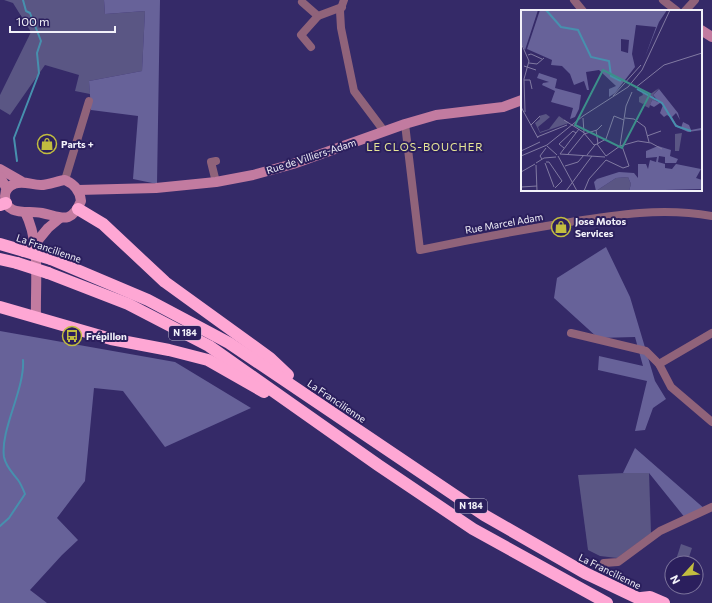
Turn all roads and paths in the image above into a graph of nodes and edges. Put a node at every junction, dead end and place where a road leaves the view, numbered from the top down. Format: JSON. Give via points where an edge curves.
{"nodes":[{"id":1,"x":574,"y":0,"type":"edge"},
{"id":2,"x":663,"y":0,"type":"edge"},
{"id":3,"x":695,"y":0,"type":"edge"},
{"id":4,"x":302,"y":2,"type":"dead end"},
{"id":5,"x":343,"y":3,"type":"edge"},
{"id":6,"x":582,"y":10,"type":"edge"},
{"id":7,"x":676,"y":10,"type":"edge"},
{"id":8,"x":686,"y":10,"type":"edge"},
{"id":9,"x":318,"y":16,"type":"junction"},
{"id":10,"x":702,"y":31,"type":"edge"},
{"id":11,"x":712,"y":37,"type":"edge"},
{"id":12,"x":311,"y":47,"type":"dead end"},
{"id":13,"x":521,"y":100,"type":"edge"},
{"id":14,"x":88,"y":101,"type":"dead end"},
{"id":15,"x":405,"y":124,"type":"junction"},
{"id":16,"x":384,"y":131,"type":"junction"},
{"id":17,"x":216,"y":161,"type":"dead end"},
{"id":18,"x":0,"y":169,"type":"edge"},
{"id":19,"x":0,"y":177,"type":"edge"},
{"id":20,"x":65,"y":180,"type":"junction"},
{"id":21,"x":21,"y":182,"type":"junction"},
{"id":22,"x":216,"y":182,"type":"junction"},
{"id":23,"x":7,"y":189,"type":"junction"},
{"id":24,"x":78,"y":190,"type":"junction"},
{"id":25,"x":94,"y":190,"type":"junction"},
{"id":26,"x":3,"y":204,"type":"edge"},
{"id":27,"x":80,"y":205,"type":"junction"},
{"id":28,"x":25,"y":212,"type":"junction"},
{"id":29,"x":712,"y":216,"type":"edge"},
{"id":30,"x":60,"y":218,"type":"junction"},
{"id":31,"x":0,"y":244,"type":"edge"},
{"id":32,"x":29,"y":248,"type":"junction"},
{"id":33,"x":0,"y":258,"type":"edge"},
{"id":34,"x":0,"y":307,"type":"edge"},
{"id":35,"x":36,"y":317,"type":"junction"},
{"id":36,"x":571,"y":333,"type":"dead end"},
{"id":37,"x":712,"y":333,"type":"edge"},
{"id":38,"x":660,"y":364,"type":"junction"},
{"id":39,"x":311,"y":397,"type":"junction"},
{"id":40,"x":310,"y":415,"type":"junction"},
{"id":41,"x":712,"y":422,"type":"edge"},
{"id":42,"x":712,"y":507,"type":"edge"},
{"id":43,"x":604,"y":563,"type":"dead end"},
{"id":44,"x":644,"y":601,"type":"edge"},
{"id":45,"x":607,"y":603,"type":"edge"},
{"id":46,"x":664,"y":603,"type":"edge"}],
"edges":[{"from":1,"to":6,"type":"street"},
{"from":2,"to":7,"type":"street"},
{"from":3,"to":8,"type":"street"},
{"from":4,"to":9,"type":"street"},
{"from":5,"to":9,"type":"street"},
{"from":5,"to":16,"type":"street","via":[[340,11],[341,28],[354,91]]},
{"from":9,"to":12,"type":"street","via":[[301,35]]},
{"from":10,"to":11,"type":"street"},
{"from":13,"to":15,"type":"street","name":"Rue de Villiers-Adam","via":[[503,107],[436,116]]},
{"from":14,"to":20,"type":"street"},
{"from":15,"to":16,"type":"street","name":"Rue de Villiers-Adam"},
{"from":15,"to":29,"type":"street","name":"Rue Marcel Adam","via":[[420,250],[504,233],[617,215],[654,211]]},
{"from":16,"to":22,"type":"street","name":"Rue de Villiers-Adam","via":[[293,164]]},
{"from":17,"to":22,"type":"street","via":[[211,162]]},
{"from":18,"to":21,"type":"street"},
{"from":19,"to":23,"type":"street"},
{"from":20,"to":21,"type":"street","via":[[40,185]]},
{"from":20,"to":24,"type":"street"},
{"from":21,"to":23,"type":"street"},
{"from":22,"to":25,"type":"street","name":"Rue de Villiers-Adam","via":[[156,188]]},
{"from":23,"to":26,"type":"street"},
{"from":24,"to":25,"type":"street","name":"Rue de Villiers-Adam"},
{"from":24,"to":27,"type":"street"},
{"from":25,"to":27,"type":"street"},
{"from":26,"to":28,"type":"street","via":[[16,212]]},
{"from":27,"to":30,"type":"street","via":[[70,217]]},
{"from":27,"to":39,"type":"highway","via":[[165,282],[270,358]]},
{"from":28,"to":30,"type":"street"},
{"from":28,"to":32,"type":"street","via":[[31,223]]},
{"from":30,"to":32,"type":"street"},
{"from":31,"to":32,"type":"highway","name":"La Francilienne","number":"N 184"},
{"from":32,"to":35,"type":"street"},
{"from":32,"to":39,"type":"highway","name":"La Francilienne","number":"N 184","bridge":true,"via":[[51,260],[148,300],[229,343]]},
{"from":33,"to":40,"type":"highway","number":"N 184","bridge":true,"via":[[48,272],[128,304],[209,346]]},
{"from":34,"to":35,"type":"highway"},
{"from":35,"to":40,"type":"highway","via":[[111,339],[208,360],[286,406]]},
{"from":36,"to":38,"type":"street","via":[[646,351]]},
{"from":37,"to":38,"type":"street"},
{"from":38,"to":41,"type":"street","via":[[670,387]]},
{"from":39,"to":44,"type":"highway","name":"La Francilienne","number":"N 184","via":[[484,515],[585,573]]},
{"from":40,"to":45,"type":"highway","number":"N 184","via":[[378,465],[473,529]]},
{"from":42,"to":43,"type":"street","via":[[660,532],[618,562]]},
{"from":44,"to":46,"type":"highway","name":"La Francilienne","via":[[650,597]]}]}
